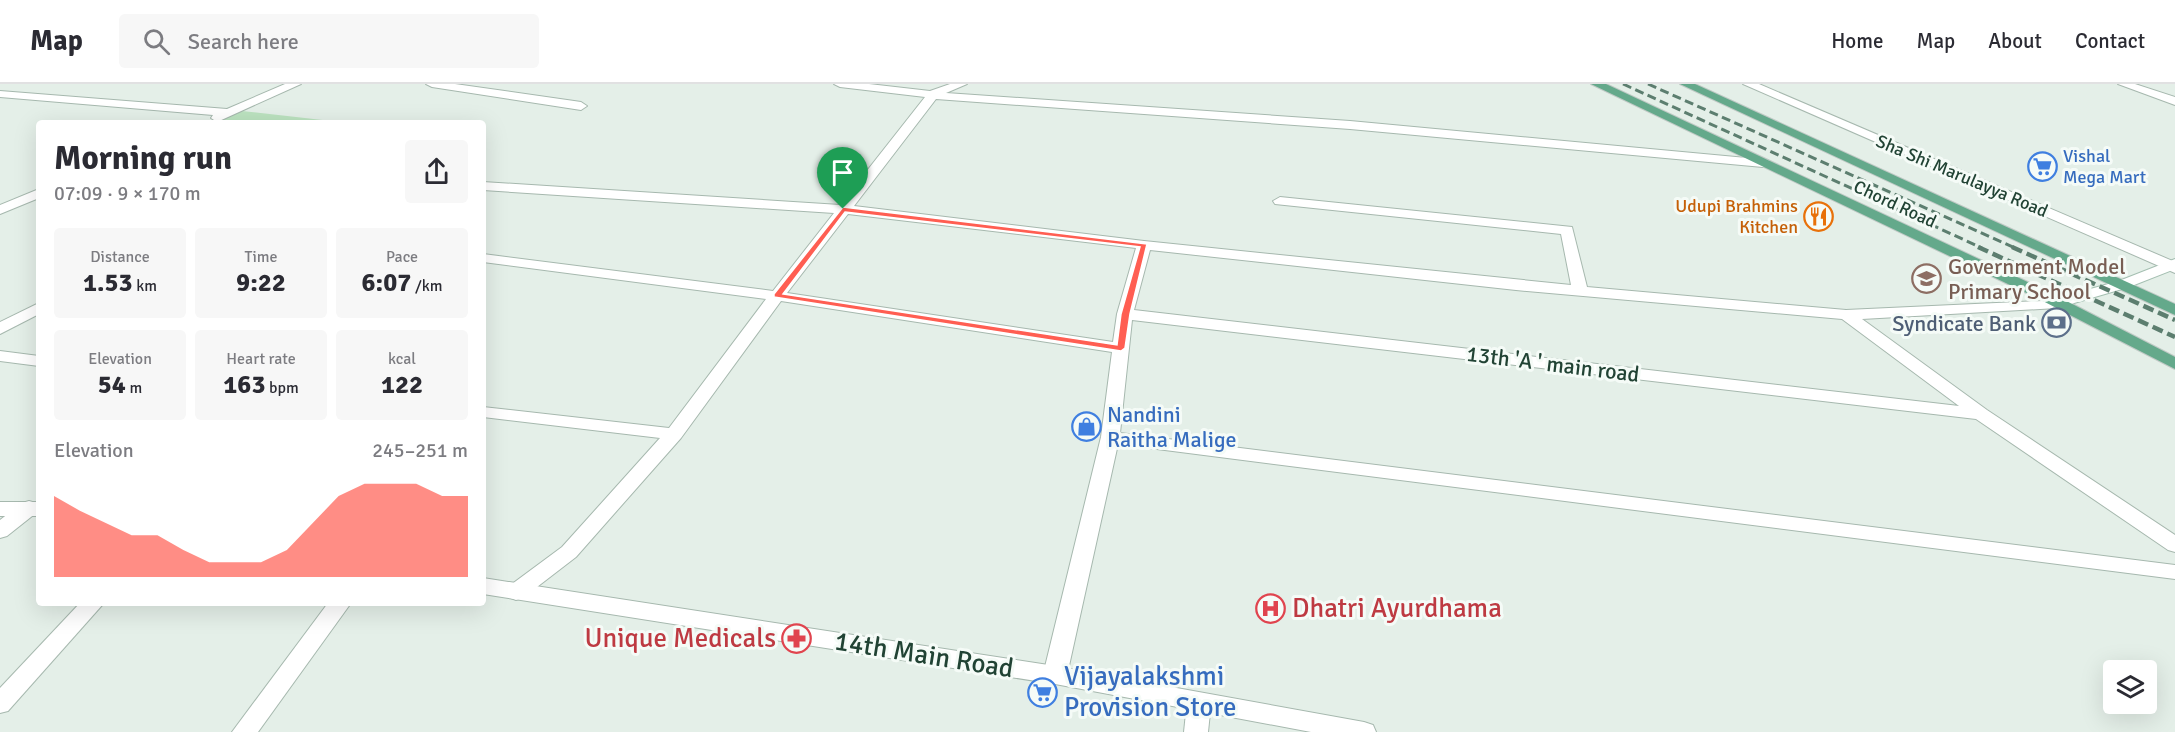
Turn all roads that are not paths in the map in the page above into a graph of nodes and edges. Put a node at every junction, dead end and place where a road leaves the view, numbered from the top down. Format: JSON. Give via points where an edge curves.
{"nodes":[{"id":1,"x":295,"y":84,"type":"edge"},
{"id":2,"x":432,"y":84,"type":"edge"},
{"id":3,"x":840,"y":84,"type":"edge"},
{"id":4,"x":961,"y":84,"type":"edge"},
{"id":5,"x":1597,"y":84,"type":"edge"},
{"id":6,"x":1686,"y":84,"type":"edge"},
{"id":7,"x":1749,"y":84,"type":"edge"},
{"id":8,"x":2124,"y":84,"type":"edge"},
{"id":9,"x":934,"y":93,"type":"junction"},
{"id":10,"x":0,"y":94,"type":"edge"},
{"id":11,"x":2175,"y":101,"type":"edge"},
{"id":12,"x":581,"y":106,"type":"dead end"},
{"id":13,"x":227,"y":113,"type":"junction"},
{"id":14,"x":211,"y":120,"type":"edge"},
{"id":15,"x":1763,"y":163,"type":"junction"},
{"id":16,"x":486,"y":186,"type":"edge"},
{"id":17,"x":0,"y":196,"type":"edge"},
{"id":18,"x":35,"y":197,"type":"edge"},
{"id":19,"x":1280,"y":201,"type":"dead end"},
{"id":20,"x":843,"y":209,"type":"junction"},
{"id":21,"x":0,"y":210,"type":"edge"},
{"id":22,"x":1144,"y":245,"type":"junction"},
{"id":23,"x":486,"y":258,"type":"edge"},
{"id":24,"x":2173,"y":266,"type":"edge"},
{"id":25,"x":2124,"y":284,"type":"junction"},
{"id":26,"x":1580,"y":291,"type":"junction"},
{"id":27,"x":777,"y":296,"type":"junction"},
{"id":28,"x":2057,"y":303,"type":"junction"},
{"id":29,"x":36,"y":310,"type":"edge"},
{"id":30,"x":2175,"y":310,"type":"edge"},
{"id":31,"x":1125,"y":314,"type":"junction"},
{"id":32,"x":1846,"y":315,"type":"junction"},
{"id":33,"x":0,"y":329,"type":"edge"},
{"id":34,"x":1121,"y":348,"type":"junction"},
{"id":35,"x":0,"y":356,"type":"edge"},
{"id":36,"x":36,"y":361,"type":"edge"},
{"id":37,"x":2175,"y":364,"type":"edge"},
{"id":38,"x":486,"y":412,"type":"edge"},
{"id":39,"x":1981,"y":414,"type":"junction"},
{"id":40,"x":674,"y":434,"type":"junction"},
{"id":41,"x":1110,"y":437,"type":"junction"},
{"id":42,"x":34,"y":508,"type":"edge"},
{"id":43,"x":0,"y":509,"type":"edge"},
{"id":44,"x":0,"y":531,"type":"edge"},
{"id":45,"x":2175,"y":545,"type":"edge"},
{"id":46,"x":2175,"y":572,"type":"edge"},
{"id":47,"x":486,"y":587,"type":"edge"},
{"id":48,"x":516,"y":592,"type":"junction"},
{"id":49,"x":90,"y":606,"type":"edge"},
{"id":50,"x":338,"y":606,"type":"edge"},
{"id":51,"x":1055,"y":675,"type":"junction"},
{"id":52,"x":1198,"y":703,"type":"junction"},
{"id":53,"x":0,"y":704,"type":"edge"},
{"id":54,"x":244,"y":732,"type":"edge"},
{"id":55,"x":1196,"y":732,"type":"edge"},
{"id":56,"x":1364,"y":732,"type":"edge"}],
"edges":[{"from":1,"to":13,"type":"street"},
{"from":2,"to":12,"type":"street"},
{"from":3,"to":9,"type":"street"},
{"from":4,"to":9,"type":"street"},
{"from":5,"to":15,"type":"main road","name":"Chord Road"},
{"from":6,"to":25,"type":"main road","name":"Chord Road"},
{"from":7,"to":24,"type":"street","name":"Sha Shi Marulayya Road"},
{"from":8,"to":11,"type":"street"},
{"from":9,"to":15,"type":"street","via":[[1350,125]]},
{"from":9,"to":20,"type":"street"},
{"from":10,"to":13,"type":"street"},
{"from":13,"to":14,"type":"street"},
{"from":15,"to":28,"type":"main road","name":"Chord Road"},
{"from":16,"to":20,"type":"street"},
{"from":17,"to":18,"type":"street"},
{"from":18,"to":21,"type":"street"},
{"from":19,"to":26,"type":"street","via":[[1567,230]]},
{"from":20,"to":22,"type":"street"},
{"from":20,"to":27,"type":"street"},
{"from":22,"to":26,"type":"street"},
{"from":22,"to":31,"type":"street"},
{"from":23,"to":27,"type":"street"},
{"from":24,"to":25,"type":"street"},
{"from":25,"to":28,"type":"street"},
{"from":25,"to":30,"type":"main road","name":"Chord Road"},
{"from":26,"to":32,"type":"street"},
{"from":27,"to":34,"type":"street"},
{"from":27,"to":40,"type":"street"},
{"from":28,"to":32,"type":"street"},
{"from":28,"to":37,"type":"main road","name":"Chord Road"},
{"from":29,"to":33,"type":"street"},
{"from":31,"to":34,"type":"street"},
{"from":31,"to":39,"type":"street","name":"13th 'A ' main road"},
{"from":32,"to":39,"type":"street"},
{"from":34,"to":41,"type":"street"},
{"from":35,"to":36,"type":"street"},
{"from":38,"to":40,"type":"street"},
{"from":39,"to":45,"type":"street"},
{"from":40,"to":48,"type":"street","via":[[569,552]]},
{"from":41,"to":46,"type":"street"},
{"from":41,"to":51,"type":"street"},
{"from":42,"to":43,"type":"street"},
{"from":42,"to":44,"type":"street"},
{"from":47,"to":48,"type":"street","name":"14th Main Road"},
{"from":48,"to":51,"type":"street","name":"14th Main Road"},
{"from":49,"to":53,"type":"street"},
{"from":50,"to":54,"type":"street"},
{"from":51,"to":52,"type":"street","name":"14th Main Road"},
{"from":52,"to":55,"type":"street"},
{"from":52,"to":56,"type":"street","name":"14th Main Road"}]}
